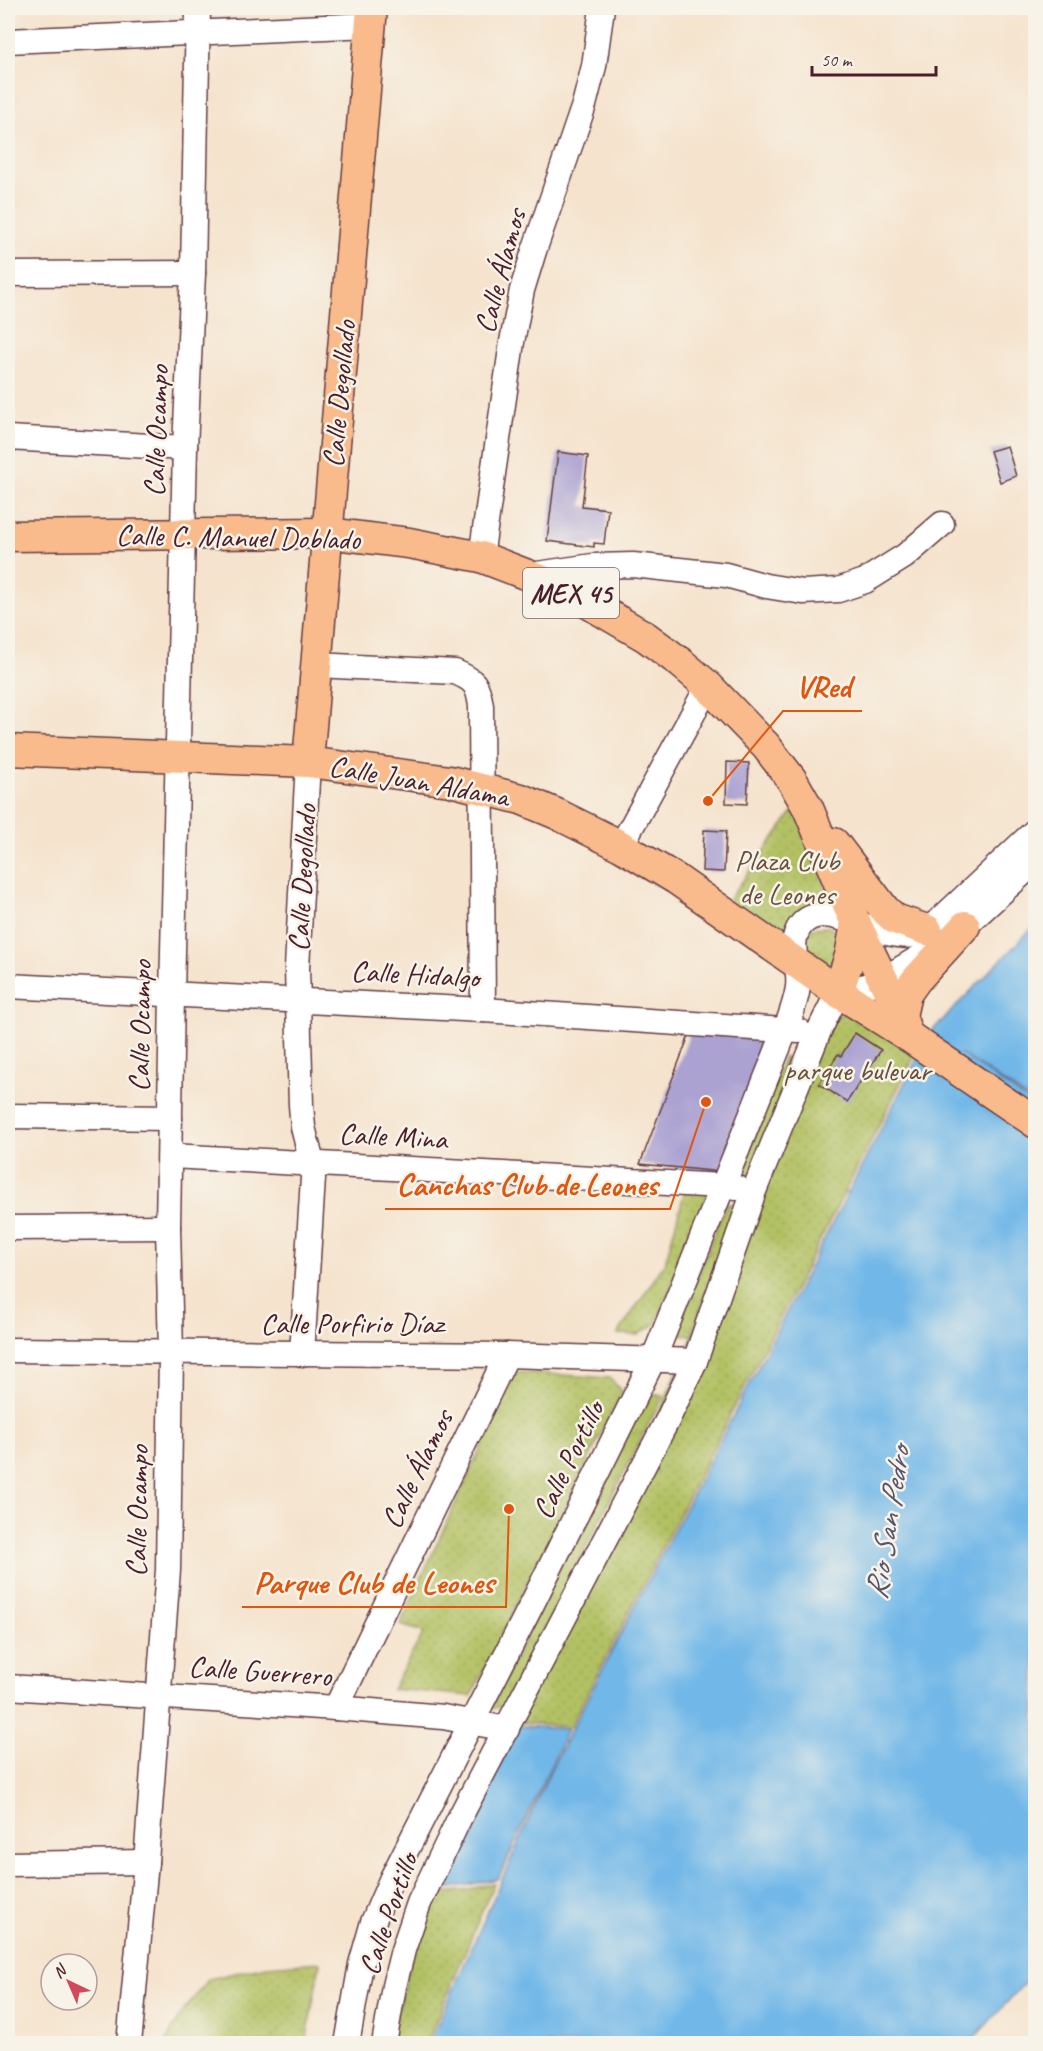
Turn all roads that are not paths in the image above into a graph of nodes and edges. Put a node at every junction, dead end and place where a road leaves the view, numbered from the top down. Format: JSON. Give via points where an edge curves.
{"nodes":[{"id":1,"x":198,"y":8,"type":"edge"},
{"id":2,"x":602,"y":8,"type":"edge"},
{"id":3,"x":371,"y":16,"type":"edge"},
{"id":4,"x":198,"y":33,"type":"junction"},
{"id":5,"x":8,"y":41,"type":"edge"},
{"id":6,"x":193,"y":273,"type":"junction"},
{"id":7,"x":8,"y":274,"type":"edge"},
{"id":8,"x":8,"y":438,"type":"edge"},
{"id":9,"x":185,"y":448,"type":"junction"},
{"id":10,"x":942,"y":524,"type":"dead end"},
{"id":11,"x":327,"y":533,"type":"junction"},
{"id":12,"x":184,"y":534,"type":"junction"},
{"id":13,"x":8,"y":536,"type":"edge"},
{"id":14,"x":481,"y":557,"type":"junction"},
{"id":15,"x":530,"y":575,"type":"junction"},
{"id":16,"x":316,"y":665,"type":"junction"},
{"id":17,"x":708,"y":686,"type":"junction"},
{"id":18,"x":8,"y":750,"type":"edge"},
{"id":19,"x":177,"y":758,"type":"junction"},
{"id":20,"x":308,"y":762,"type":"junction"},
{"id":21,"x":482,"y":788,"type":"junction"},
{"id":22,"x":808,"y":808,"type":"junction"},
{"id":23,"x":1035,"y":830,"type":"edge"},
{"id":24,"x":621,"y":846,"type":"junction"},
{"id":25,"x":1035,"y":861,"type":"edge"},
{"id":26,"x":856,"y":924,"type":"junction"},
{"id":27,"x":965,"y":926,"type":"junction"},
{"id":28,"x":927,"y":930,"type":"junction"},
{"id":29,"x":796,"y":962,"type":"junction"},
{"id":30,"x":882,"y":980,"type":"junction"},
{"id":31,"x":8,"y":986,"type":"edge"},
{"id":32,"x":838,"y":992,"type":"junction"},
{"id":33,"x":172,"y":994,"type":"junction"},
{"id":34,"x":297,"y":999,"type":"junction"},
{"id":35,"x":483,"y":1010,"type":"junction"},
{"id":36,"x":785,"y":1031,"type":"junction"},
{"id":37,"x":819,"y":1031,"type":"junction"},
{"id":38,"x":908,"y":1031,"type":"junction"},
{"id":39,"x":8,"y":1116,"type":"edge"},
{"id":40,"x":170,"y":1118,"type":"junction"},
{"id":41,"x":1035,"y":1123,"type":"edge"},
{"id":42,"x":171,"y":1156,"type":"junction"},
{"id":43,"x":312,"y":1163,"type":"junction"},
{"id":44,"x":722,"y":1185,"type":"junction"},
{"id":45,"x":754,"y":1191,"type":"junction"},
{"id":46,"x":168,"y":1227,"type":"junction"},
{"id":47,"x":8,"y":1228,"type":"edge"},
{"id":48,"x":8,"y":1350,"type":"edge"},
{"id":49,"x":171,"y":1353,"type":"junction"},
{"id":50,"x":302,"y":1354,"type":"junction"},
{"id":51,"x":507,"y":1355,"type":"junction"},
{"id":52,"x":653,"y":1360,"type":"junction"},
{"id":53,"x":695,"y":1360,"type":"junction"},
{"id":54,"x":8,"y":1687,"type":"edge"},
{"id":55,"x":159,"y":1696,"type":"junction"},
{"id":56,"x":336,"y":1708,"type":"junction"},
{"id":57,"x":471,"y":1722,"type":"junction"},
{"id":58,"x":507,"y":1729,"type":"junction"},
{"id":59,"x":146,"y":1862,"type":"junction"},
{"id":60,"x":8,"y":1864,"type":"edge"},
{"id":61,"x":129,"y":2043,"type":"edge"},
{"id":62,"x":347,"y":2043,"type":"edge"},
{"id":63,"x":384,"y":2043,"type":"edge"}],
"edges":[{"from":1,"to":4,"type":"street","name":"Calle Ocampo"},
{"from":2,"to":14,"type":"street","name":"Calle Álamos","via":[[584,105],[522,290]]},
{"from":3,"to":4,"type":"street"},
{"from":3,"to":11,"type":"main road","name":"Calle Degollado"},
{"from":4,"to":5,"type":"street"},
{"from":4,"to":6,"type":"street","name":"Calle Ocampo"},
{"from":6,"to":7,"type":"street"},
{"from":6,"to":9,"type":"street","name":"Calle Ocampo"},
{"from":8,"to":9,"type":"street"},
{"from":9,"to":12,"type":"street","name":"Calle Ocampo"},
{"from":10,"to":15,"type":"street","via":[[905,556],[865,581],[838,590],[804,592],[726,575],[633,565]]},
{"from":11,"to":12,"type":"main road","name":"Calle C. Manuel Doblado","number":"MEX 45"},
{"from":11,"to":14,"type":"main road","name":"Calle C. Manuel Doblado","number":"MEX 45"},
{"from":11,"to":16,"type":"main road","name":"Calle Degollado"},
{"from":12,"to":13,"type":"main road","name":"Calle C. Manuel Doblado","number":"MEX 45"},
{"from":12,"to":19,"type":"street","name":"Calle Ocampo"},
{"from":14,"to":15,"type":"main road","name":"Calle C. Manuel Doblado","number":"MEX 45"},
{"from":15,"to":17,"type":"main road","name":"Calle C. Manuel Doblado","number":"MEX 45","via":[[564,589],[646,637]]},
{"from":16,"to":20,"type":"main road","name":"Calle Degollado"},
{"from":16,"to":21,"type":"street","via":[[455,672],[474,682],[482,705]]},
{"from":17,"to":22,"type":"main road","name":"Calle C. Manuel Doblado","number":"MEX 45","via":[[766,746]]},
{"from":17,"to":24,"type":"street"},
{"from":18,"to":19,"type":"main road","name":"Calle Juan Aldama","number":"MEX 45"},
{"from":19,"to":20,"type":"main road","name":"Calle Juan Aldama","number":"MEX 45"},
{"from":19,"to":33,"type":"street","name":"Calle Ocampo"},
{"from":20,"to":21,"type":"main road","name":"Calle Juan Aldama","number":"MEX 45","via":[[410,774]]},
{"from":20,"to":34,"type":"street","name":"Calle Degollado"},
{"from":21,"to":24,"type":"main road","name":"Calle Juan Aldama","number":"MEX 45","via":[[521,799]]},
{"from":21,"to":35,"type":"street"},
{"from":22,"to":26,"type":"main road","name":"Calle C. Manuel Doblado","number":"MEX 45"},
{"from":22,"to":28,"type":"main road","via":[[885,910],[895,919]]},
{"from":23,"to":28,"type":"street"},
{"from":24,"to":29,"type":"main road","name":"Calle Juan Aldama","number":"MEX 45"},
{"from":25,"to":27,"type":"street"},
{"from":26,"to":28,"type":"street","name":"Calle Portillo","via":[[901,936]]},
{"from":26,"to":29,"type":"street","name":"Calle Portillo","via":[[829,914],[806,920],[795,935]]},
{"from":26,"to":30,"type":"main road","name":"Calle C. Manuel Doblado","number":"MEX 45"},
{"from":26,"to":32,"type":"main road"},
{"from":27,"to":30,"type":"street"},
{"from":27,"to":38,"type":"main road","via":[[906,994]]},
{"from":29,"to":32,"type":"main road","name":"Calle Juan Aldama","number":"MEX 45"},
{"from":29,"to":36,"type":"street","name":"Calle Portillo","via":[[798,986]]},
{"from":30,"to":32,"type":"street"},
{"from":30,"to":38,"type":"main road","name":"Calle C. Manuel Doblado","number":"MEX 45"},
{"from":31,"to":33,"type":"street","name":"Calle Hidalgo"},
{"from":32,"to":37,"type":"street","name":"Calle Portillo"},
{"from":32,"to":38,"type":"main road","name":"Calle Juan Aldama","number":"MEX 45"},
{"from":33,"to":34,"type":"street","name":"Calle Hidalgo"},
{"from":33,"to":40,"type":"street","name":"Calle Ocampo"},
{"from":34,"to":35,"type":"street","name":"Calle Hidalgo"},
{"from":34,"to":43,"type":"street","name":"Calle Degollado","via":[[301,1105]]},
{"from":35,"to":36,"type":"street","name":"Calle Hidalgo"},
{"from":36,"to":37,"type":"street","name":"Calle Hidalgo"},
{"from":36,"to":44,"type":"street","name":"Calle Portillo"},
{"from":37,"to":45,"type":"street","name":"Calle Portillo"},
{"from":38,"to":41,"type":"main road","number":"MEX 45"},
{"from":39,"to":40,"type":"street"},
{"from":40,"to":42,"type":"street","name":"Calle Ocampo"},
{"from":42,"to":43,"type":"street","name":"Calle Mina"},
{"from":42,"to":46,"type":"street","name":"Calle Ocampo"},
{"from":43,"to":44,"type":"street","name":"Calle Mina"},
{"from":43,"to":50,"type":"street","name":"Calle Degollado"},
{"from":44,"to":45,"type":"street","name":"Calle Mina"},
{"from":44,"to":52,"type":"street","name":"Calle Portillo"},
{"from":45,"to":53,"type":"street","name":"Calle Portillo"},
{"from":46,"to":47,"type":"street"},
{"from":46,"to":49,"type":"street","name":"Calle Ocampo"},
{"from":48,"to":49,"type":"street","name":"Calle Porfirio Díaz"},
{"from":49,"to":50,"type":"street","name":"Calle Porfirio Díaz"},
{"from":49,"to":55,"type":"street","name":"Calle Ocampo","via":[[168,1570]]},
{"from":50,"to":51,"type":"street","name":"Calle Porfirio Díaz"},
{"from":51,"to":52,"type":"street","name":"Calle Porfirio Díaz"},
{"from":51,"to":56,"type":"street","name":"Calle Álamos"},
{"from":52,"to":53,"type":"street","name":"Calle Porfirio Díaz"},
{"from":52,"to":57,"type":"street","name":"Calle Portillo"},
{"from":53,"to":58,"type":"street","name":"Calle Portillo","via":[[663,1430]]},
{"from":54,"to":55,"type":"street","name":"Calle Guerrero"},
{"from":55,"to":56,"type":"street","name":"Calle Guerrero"},
{"from":55,"to":59,"type":"street","name":"Calle Ocampo"},
{"from":56,"to":57,"type":"street","name":"Calle Guerrero"},
{"from":57,"to":58,"type":"street","name":"Calle Guerrero"},
{"from":57,"to":62,"type":"street","name":"Calle Portillo","via":[[373,1922]]},
{"from":58,"to":63,"type":"street","name":"Calle Portillo","via":[[419,1903],[394,1986]]},
{"from":59,"to":60,"type":"street"},
{"from":59,"to":61,"type":"street","name":"Calle Ocampo"}]}
